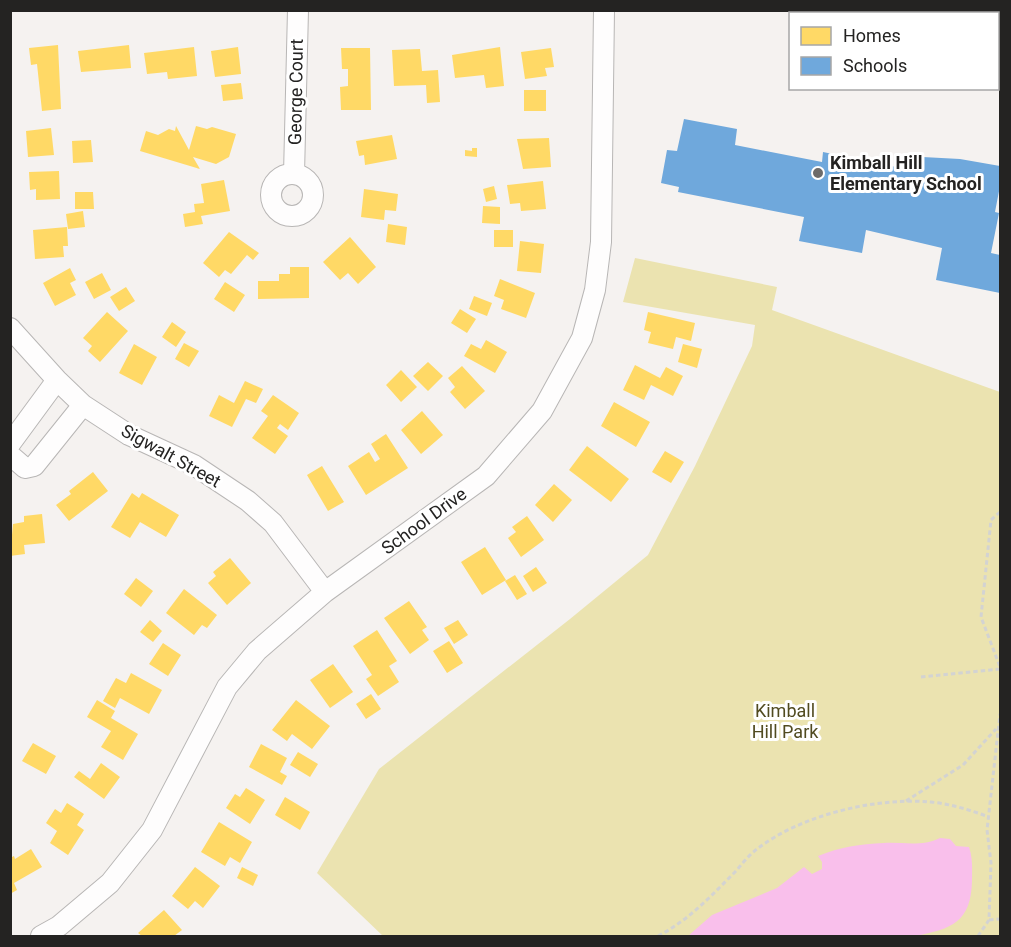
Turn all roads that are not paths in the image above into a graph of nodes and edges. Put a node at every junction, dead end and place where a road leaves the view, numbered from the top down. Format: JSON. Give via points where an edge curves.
{"nodes":[{"id":1,"x":298,"y":10,"type":"edge"},
{"id":2,"x":604,"y":10,"type":"edge"},
{"id":3,"x":294,"y":174,"type":"dead end"},
{"id":4,"x":10,"y":328,"type":"edge"},
{"id":5,"x":57,"y":380,"type":"junction"},
{"id":6,"x":83,"y":405,"type":"junction"},
{"id":7,"x":10,"y":444,"type":"edge"},
{"id":8,"x":10,"y":455,"type":"edge"},
{"id":9,"x":325,"y":592,"type":"junction"},
{"id":10,"x":41,"y":936,"type":"edge"}],
"edges":[{"from":1,"to":3,"type":"street","name":"George Court"},
{"from":2,"to":9,"type":"street","name":"School Drive","via":[[601,242],[596,290],[582,338],[542,411],[486,476]]},
{"from":4,"to":5,"type":"street","name":"Sigwalt Street"},
{"from":5,"to":6,"type":"street","name":"Sigwalt Street"},
{"from":5,"to":7,"type":"street"},
{"from":6,"to":8,"type":"street","via":[[34,466],[25,468]]},
{"from":6,"to":9,"type":"street","name":"Sigwalt Street","via":[[129,435],[194,465],[248,501],[273,523]]},
{"from":9,"to":10,"type":"street","name":"School Drive","via":[[257,651],[226,687],[152,830],[110,883],[59,926]]}]}
